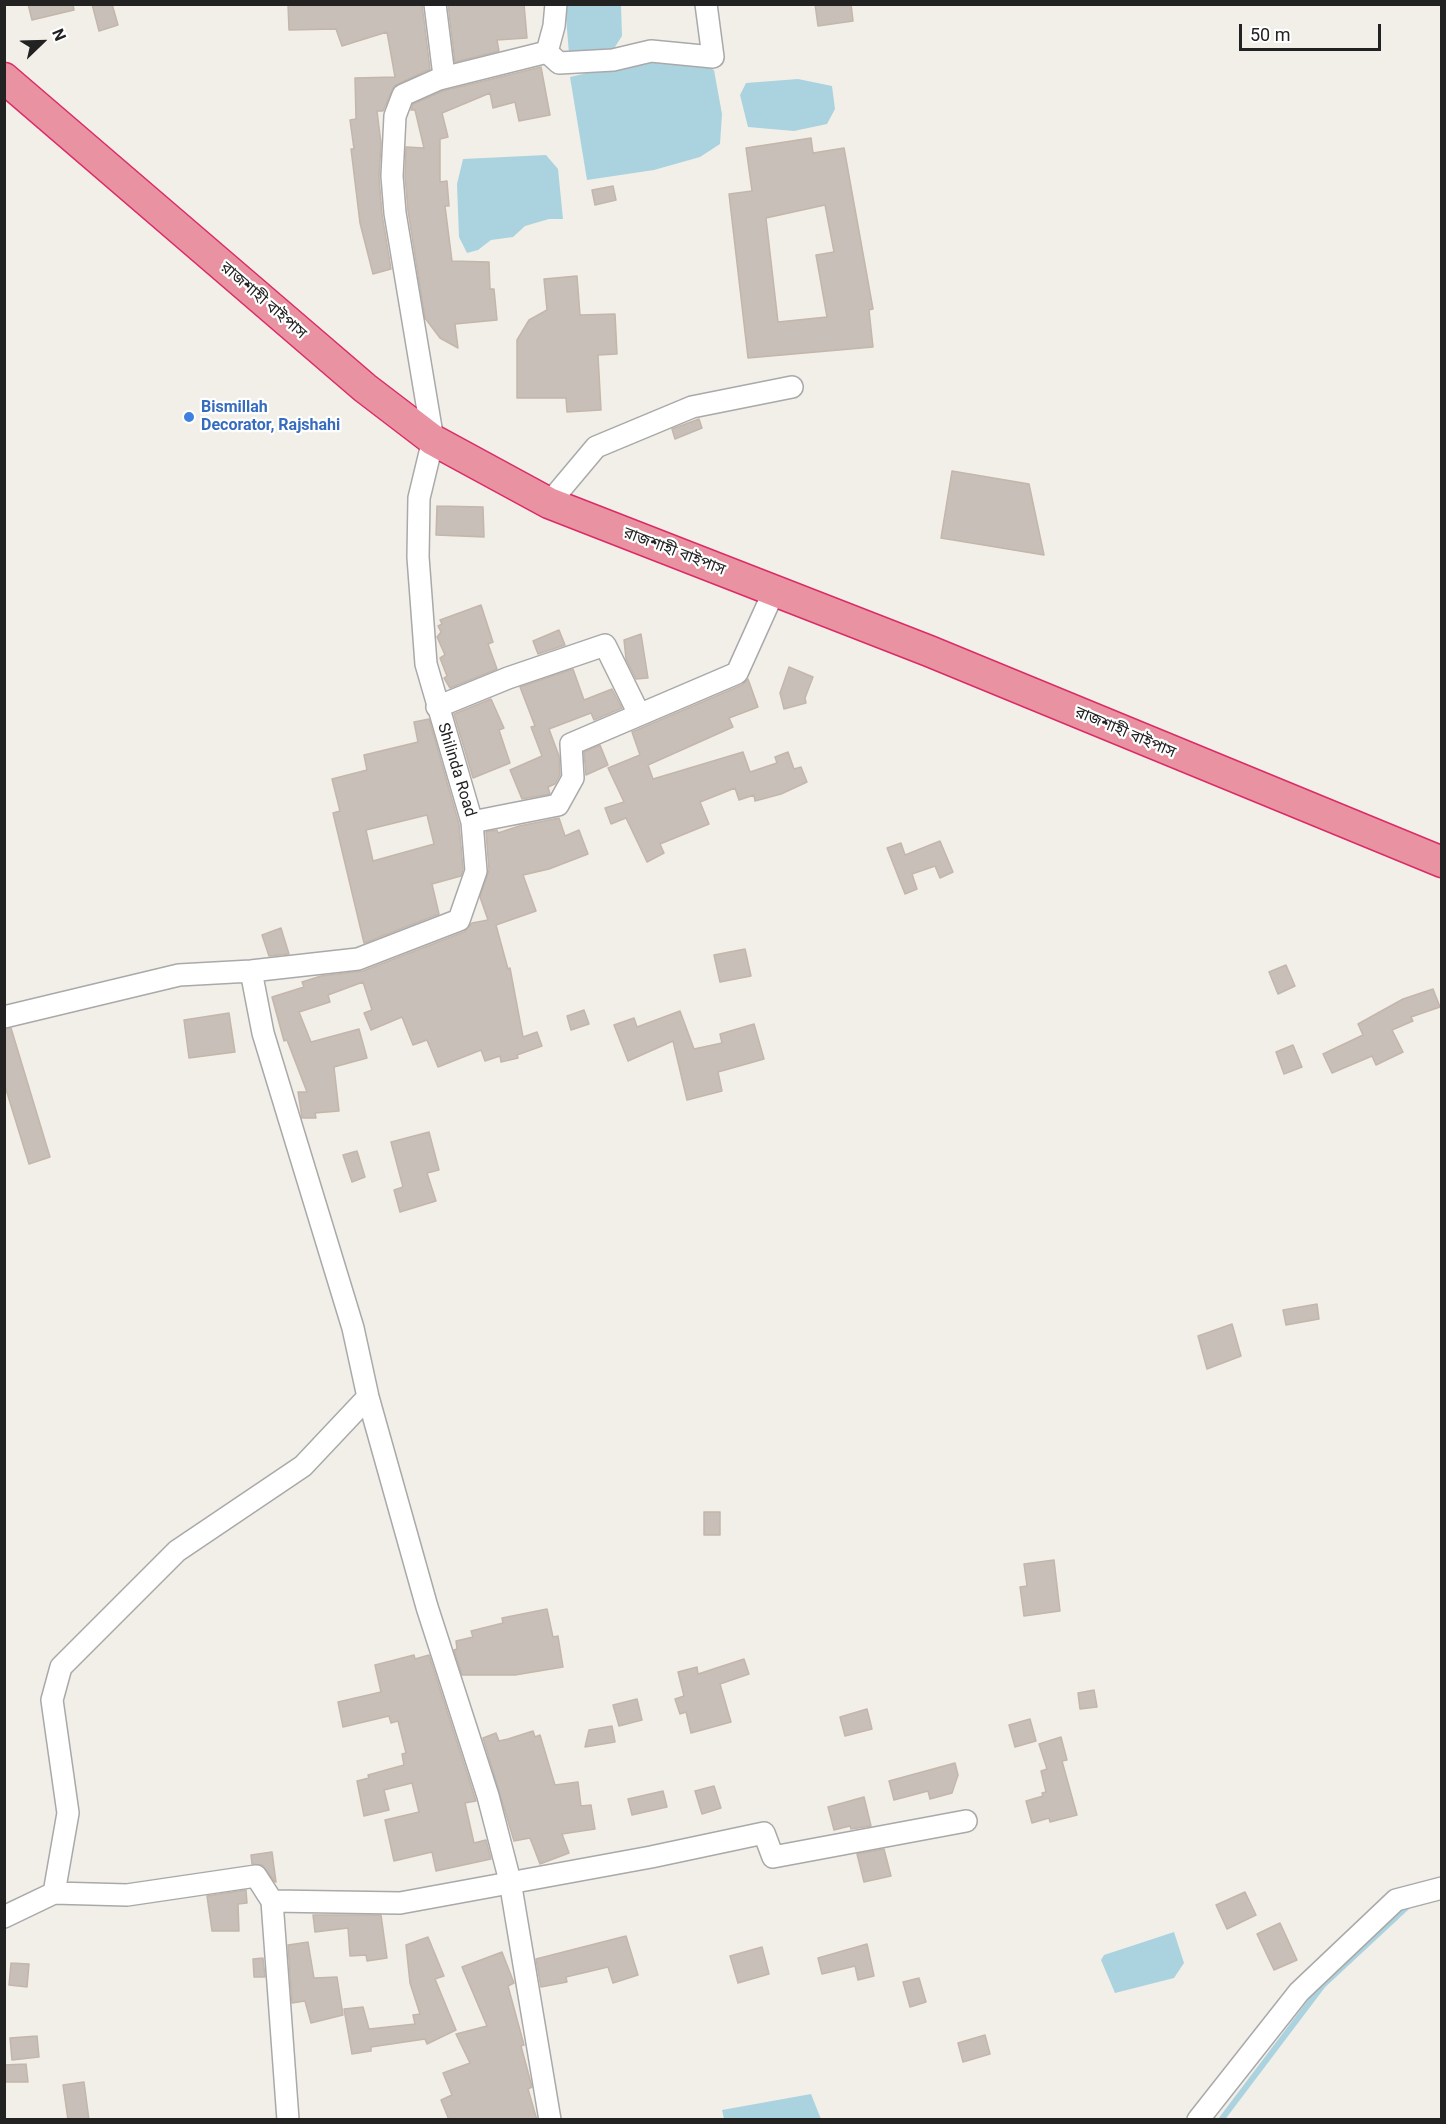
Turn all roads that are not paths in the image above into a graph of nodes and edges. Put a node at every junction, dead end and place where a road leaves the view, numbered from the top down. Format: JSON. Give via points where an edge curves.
{"nodes":[{"id":1,"x":435,"y":4,"type":"edge"},
{"id":2,"x":555,"y":4,"type":"edge"},
{"id":3,"x":706,"y":4,"type":"edge"},
{"id":4,"x":548,"y":52,"type":"junction"},
{"id":5,"x":444,"y":76,"type":"junction"},
{"id":6,"x":4,"y":78,"type":"edge"},
{"id":7,"x":792,"y":387,"type":"dead end"},
{"id":8,"x":433,"y":440,"type":"junction"},
{"id":9,"x":549,"y":503,"type":"junction"},
{"id":10,"x":774,"y":591,"type":"junction"},
{"id":11,"x":437,"y":707,"type":"junction"},
{"id":12,"x":639,"y":714,"type":"junction"},
{"id":13,"x":472,"y":822,"type":"junction"},
{"id":14,"x":1442,"y":862,"type":"edge"},
{"id":15,"x":251,"y":971,"type":"junction"},
{"id":16,"x":4,"y":1017,"type":"edge"},
{"id":17,"x":368,"y":1397,"type":"junction"},
{"id":18,"x":966,"y":1821,"type":"dead end"},
{"id":19,"x":510,"y":1881,"type":"junction"},
{"id":20,"x":1442,"y":1888,"type":"edge"},
{"id":21,"x":54,"y":1893,"type":"junction"},
{"id":22,"x":272,"y":1901,"type":"junction"},
{"id":23,"x":4,"y":1917,"type":"edge"},
{"id":24,"x":288,"y":2120,"type":"edge"},
{"id":25,"x":550,"y":2120,"type":"edge"},
{"id":26,"x":1198,"y":2120,"type":"edge"}],
"edges":[{"from":1,"to":5,"type":"street"},
{"from":2,"to":4,"type":"street"},
{"from":3,"to":4,"type":"street","via":[[713,57],[651,51],[613,60],[559,63]]},
{"from":4,"to":5,"type":"street"},
{"from":5,"to":8,"type":"street","via":[[403,95],[395,116],[392,176],[394,213]]},
{"from":6,"to":8,"type":"highway","name":"রাজশাহী বাইপাস","via":[[365,388]]},
{"from":7,"to":9,"type":"street","via":[[692,407],[596,447]]},
{"from":8,"to":9,"type":"highway","name":"রাজশাহী বাইপাস"},
{"from":8,"to":11,"type":"street","name":"Shilinda Road","via":[[419,498],[418,557],[426,664]]},
{"from":9,"to":10,"type":"highway","name":"রাজশাহী বাইপাস"},
{"from":10,"to":12,"type":"street","via":[[736,673]]},
{"from":10,"to":14,"type":"highway","name":"রাজশাহী বাইপাস"},
{"from":11,"to":12,"type":"street","via":[[605,645]]},
{"from":11,"to":13,"type":"street","name":"Shilinda Road"},
{"from":12,"to":13,"type":"street","via":[[572,744],[573,778],[558,804]]},
{"from":13,"to":15,"type":"street","name":"Shilinda Road","via":[[476,871],[459,920],[358,959]]},
{"from":15,"to":16,"type":"street","name":"Shilinda Road","via":[[179,975]]},
{"from":15,"to":17,"type":"street","via":[[263,1033],[353,1328]]},
{"from":17,"to":19,"type":"street"},
{"from":17,"to":21,"type":"street","via":[[303,1466],[177,1551],[61,1667],[52,1700],[68,1813]]},
{"from":18,"to":19,"type":"street","via":[[773,1857],[764,1833]]},
{"from":19,"to":22,"type":"street","via":[[400,1903]]},
{"from":19,"to":25,"type":"street"},
{"from":20,"to":26,"type":"street","via":[[1396,1900],[1299,1992]]},
{"from":21,"to":22,"type":"street","via":[[127,1895],[256,1876]]},
{"from":21,"to":23,"type":"street"},
{"from":22,"to":24,"type":"street"}]}
